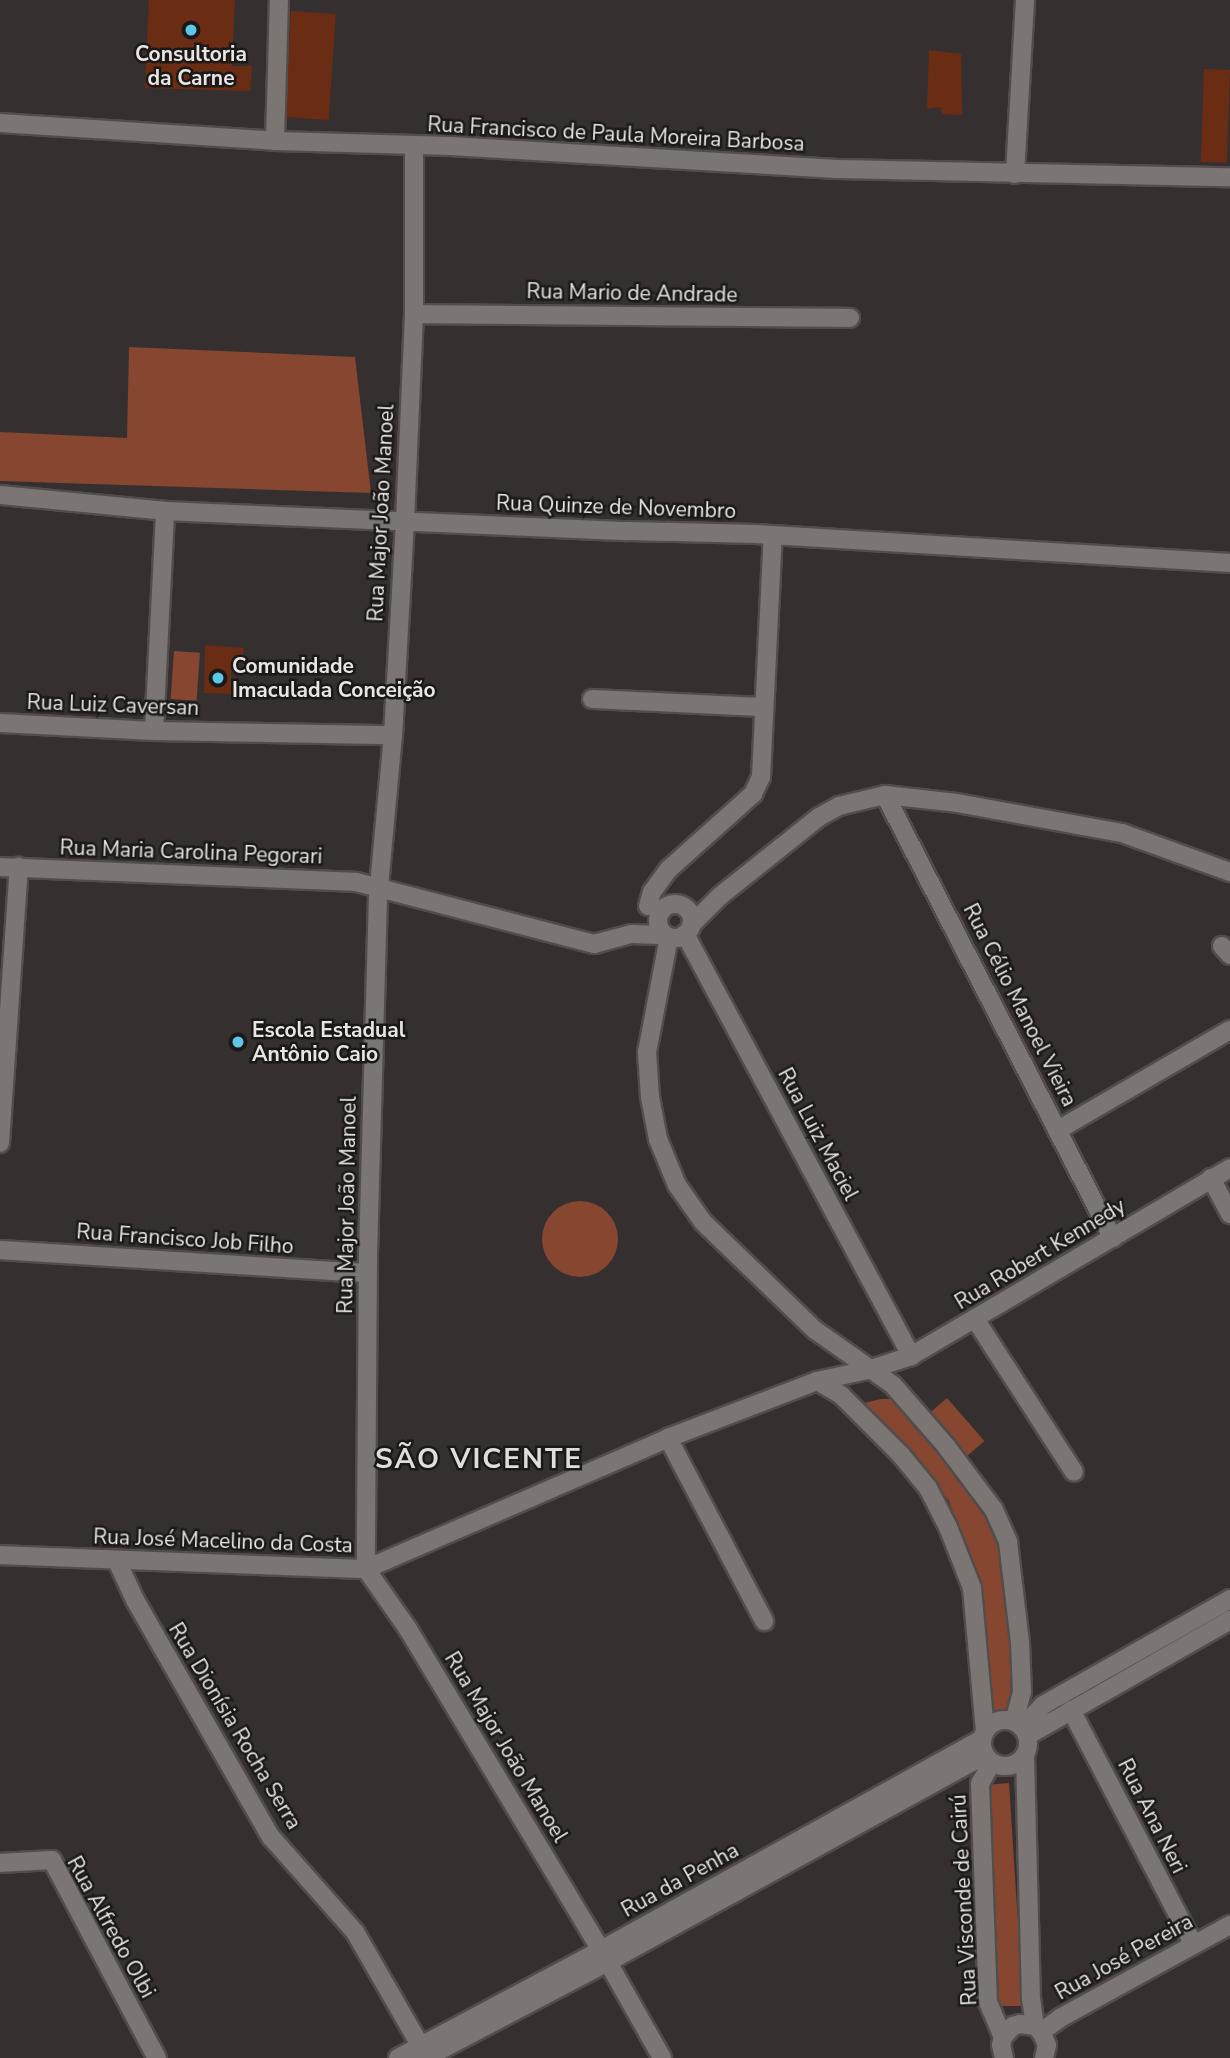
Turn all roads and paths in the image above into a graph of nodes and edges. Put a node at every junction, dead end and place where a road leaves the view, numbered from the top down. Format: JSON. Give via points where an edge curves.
{"nodes":[{"id":1,"x":279,"y":0,"type":"edge"},
{"id":2,"x":1025,"y":0,"type":"edge"},
{"id":3,"x":0,"y":123,"type":"edge"},
{"id":4,"x":275,"y":141,"type":"junction"},
{"id":5,"x":414,"y":146,"type":"junction"},
{"id":6,"x":1015,"y":174,"type":"junction"},
{"id":7,"x":1230,"y":177,"type":"edge"},
{"id":8,"x":414,"y":314,"type":"junction"},
{"id":9,"x":850,"y":318,"type":"dead end"},
{"id":10,"x":0,"y":495,"type":"edge"},
{"id":11,"x":165,"y":511,"type":"junction"},
{"id":12,"x":405,"y":521,"type":"junction"},
{"id":13,"x":773,"y":535,"type":"junction"},
{"id":14,"x":1230,"y":563,"type":"edge"},
{"id":15,"x":592,"y":699,"type":"dead end"},
{"id":16,"x":762,"y":707,"type":"junction"},
{"id":17,"x":0,"y":723,"type":"edge"},
{"id":18,"x":154,"y":731,"type":"junction"},
{"id":19,"x":393,"y":735,"type":"junction"},
{"id":20,"x":885,"y":795,"type":"junction"},
{"id":21,"x":0,"y":867,"type":"edge"},
{"id":22,"x":19,"y":867,"type":"junction"},
{"id":23,"x":669,"y":869,"type":"junction"},
{"id":24,"x":1230,"y":872,"type":"edge"},
{"id":25,"x":379,"y":886,"type":"junction"},
{"id":26,"x":720,"y":896,"type":"junction"},
{"id":27,"x":673,"y":905,"type":"junction"},
{"id":28,"x":648,"y":906,"type":"junction"},
{"id":29,"x":677,"y":933,"type":"junction"},
{"id":30,"x":632,"y":934,"type":"junction"},
{"id":31,"x":1230,"y":1030,"type":"edge"},
{"id":32,"x":1058,"y":1130,"type":"junction"},
{"id":33,"x":0,"y":1143,"type":"edge"},
{"id":34,"x":1224,"y":1174,"type":"edge"},
{"id":35,"x":1230,"y":1214,"type":"edge"},
{"id":36,"x":1113,"y":1238,"type":"junction"},
{"id":37,"x":0,"y":1250,"type":"edge"},
{"id":38,"x":367,"y":1273,"type":"junction"},
{"id":39,"x":975,"y":1319,"type":"junction"},
{"id":40,"x":911,"y":1356,"type":"junction"},
{"id":41,"x":868,"y":1370,"type":"junction"},
{"id":42,"x":817,"y":1381,"type":"junction"},
{"id":43,"x":667,"y":1438,"type":"junction"},
{"id":44,"x":1074,"y":1472,"type":"dead end"},
{"id":45,"x":0,"y":1555,"type":"edge"},
{"id":46,"x":117,"y":1561,"type":"junction"},
{"id":47,"x":366,"y":1569,"type":"junction"},
{"id":48,"x":1230,"y":1599,"type":"edge"},
{"id":49,"x":1230,"y":1620,"type":"edge"},
{"id":50,"x":764,"y":1621,"type":"dead end"},
{"id":51,"x":1071,"y":1710,"type":"junction"},
{"id":52,"x":1021,"y":1728,"type":"junction"},
{"id":53,"x":986,"y":1747,"type":"junction"},
{"id":54,"x":1025,"y":1755,"type":"junction"},
{"id":55,"x":0,"y":1863,"type":"edge"},
{"id":56,"x":1230,"y":1925,"type":"edge"},
{"id":57,"x":1193,"y":1943,"type":"junction"},
{"id":58,"x":605,"y":1956,"type":"junction"},
{"id":59,"x":1038,"y":2029,"type":"junction"},
{"id":60,"x":998,"y":2051,"type":"edge"},
{"id":61,"x":425,"y":2053,"type":"edge"},
{"id":62,"x":157,"y":2058,"type":"edge"},
{"id":63,"x":398,"y":2058,"type":"edge"},
{"id":64,"x":662,"y":2058,"type":"edge"},
{"id":65,"x":1044,"y":2058,"type":"edge"}],
"edges":[{"from":1,"to":4,"type":"street"},
{"from":2,"to":6,"type":"street"},
{"from":3,"to":4,"type":"street","name":"Rua Francisco de Paula Moreira Barbosa"},
{"from":4,"to":5,"type":"street","name":"Rua Francisco de Paula Moreira Barbosa"},
{"from":5,"to":6,"type":"street","name":"Rua Francisco de Paula Moreira Barbosa"},
{"from":5,"to":8,"type":"street","name":"Rua Major João Manoel"},
{"from":6,"to":7,"type":"street","name":"Rua Francisco de Paula Moreira Barbosa"},
{"from":8,"to":9,"type":"street","name":"Rua Mario de Andrade"},
{"from":8,"to":12,"type":"street","name":"Rua Major João Manoel"},
{"from":10,"to":11,"type":"street","name":"Rua Quinze de Novembro"},
{"from":11,"to":12,"type":"street","name":"Rua Quinze de Novembro"},
{"from":11,"to":18,"type":"street"},
{"from":12,"to":13,"type":"street","name":"Rua Quinze de Novembro"},
{"from":12,"to":19,"type":"street","name":"Rua Major João Manoel"},
{"from":13,"to":14,"type":"street","name":"Rua Quinze de Novembro"},
{"from":13,"to":16,"type":"street"},
{"from":15,"to":16,"type":"street"},
{"from":16,"to":23,"type":"street","via":[[761,777],[752,794]]},
{"from":17,"to":18,"type":"street","name":"Rua Luiz Caversan"},
{"from":18,"to":19,"type":"street","name":"Rua Luiz Caversan"},
{"from":19,"to":25,"type":"street","name":"Rua Major João Manoel"},
{"from":20,"to":24,"type":"street","via":[[1122,833]]},
{"from":20,"to":26,"type":"street","via":[[839,806],[819,817]]},
{"from":20,"to":32,"type":"street","name":"Rua Célio Manoel Vieira"},
{"from":21,"to":22,"type":"street","name":"Rua Maria Carolina Pegorari"},
{"from":22,"to":25,"type":"street","name":"Rua Maria Carolina Pegorari"},
{"from":22,"to":33,"type":"street"},
{"from":23,"to":27,"type":"street"},
{"from":23,"to":28,"type":"street"},
{"from":25,"to":30,"type":"street","name":"Rua Maria Carolina Pegorari","via":[[594,944]]},
{"from":25,"to":38,"type":"street","name":"Rua Major João Manoel"},
{"from":26,"to":27,"type":"street"},
{"from":26,"to":29,"type":"street"},
{"from":27,"to":28,"type":"street"},
{"from":27,"to":29,"type":"street","name":"Rua Luiz Maciel","via":[[690,915]]},
{"from":27,"to":29,"type":"street","via":[[658,920]]},
{"from":28,"to":30,"type":"street"},
{"from":29,"to":30,"type":"street","name":"Rua Maria Carolina Pegorari"},
{"from":29,"to":40,"type":"street","name":"Rua Luiz Maciel"},
{"from":29,"to":41,"type":"street","via":[[647,1052],[658,1139],[677,1185],[703,1222],[815,1331]]},
{"from":31,"to":32,"type":"street"},
{"from":32,"to":36,"type":"street","name":"Rua Célio Manoel Vieira"},
{"from":34,"to":35,"type":"street"},
{"from":34,"to":36,"type":"street","name":"Rua Robert Kennedy"},
{"from":36,"to":39,"type":"street","name":"Rua Robert Kennedy"},
{"from":37,"to":38,"type":"street","name":"Rua Francisco Job Filho"},
{"from":38,"to":47,"type":"street","name":"Rua Major João Manoel"},
{"from":39,"to":40,"type":"street","name":"Rua Robert Kennedy"},
{"from":39,"to":44,"type":"street"},
{"from":40,"to":41,"type":"street","name":"Rua Robert Kennedy"},
{"from":41,"to":42,"type":"street","name":"Rua José Macelino da Costa"},
{"from":41,"to":52,"type":"street","via":[[892,1385],[946,1446],[994,1510],[1008,1542],[1020,1643]]},
{"from":42,"to":43,"type":"street","name":"Rua José Macelino da Costa"},
{"from":42,"to":53,"type":"street","via":[[841,1395],[901,1455],[928,1488],[948,1527],[972,1588]]},
{"from":43,"to":47,"type":"street","name":"Rua José Macelino da Costa"},
{"from":43,"to":50,"type":"street"},
{"from":45,"to":46,"type":"street","name":"Rua José Macelino da Costa"},
{"from":46,"to":47,"type":"street","name":"Rua José Macelino da Costa"},
{"from":46,"to":61,"type":"street","name":"Rua Dionísia Rocha Serra","via":[[271,1837],[355,1932]]},
{"from":47,"to":58,"type":"street","name":"Rua Major João Manoel","via":[[408,1629]]},
{"from":48,"to":52,"type":"street","via":[[1043,1705]]},
{"from":49,"to":51,"type":"street"},
{"from":51,"to":52,"type":"street"},
{"from":51,"to":57,"type":"street","name":"Rua Ana Neri"},
{"from":52,"to":53,"type":"street","via":[[997,1721]]},
{"from":52,"to":54,"type":"street"},
{"from":53,"to":54,"type":"street","via":[[1009,1766]]},
{"from":53,"to":58,"type":"street","name":"Rua da Penha"},
{"from":53,"to":60,"type":"street","name":"Rua Visconde de Cairú","via":[[979,1784],[988,2002]]},
{"from":54,"to":59,"type":"street","via":[[1031,1998]]},
{"from":55,"to":62,"type":"street","name":"Rua Alfredo Olbi","via":[[52,1860]]},
{"from":56,"to":57,"type":"street","name":"Rua José Pereira"},
{"from":57,"to":59,"type":"street","name":"Rua José Pereira"},
{"from":58,"to":61,"type":"street","name":"Rua da Penha"},
{"from":58,"to":64,"type":"street","name":"Rua Major João Manoel"},
{"from":59,"to":60,"type":"street","name":"Rua José Pereira","via":[[1028,2024],[1013,2026]]},
{"from":59,"to":65,"type":"street","via":[[1047,2045]]},
{"from":61,"to":63,"type":"street","name":"Rua da Penha"}]}
